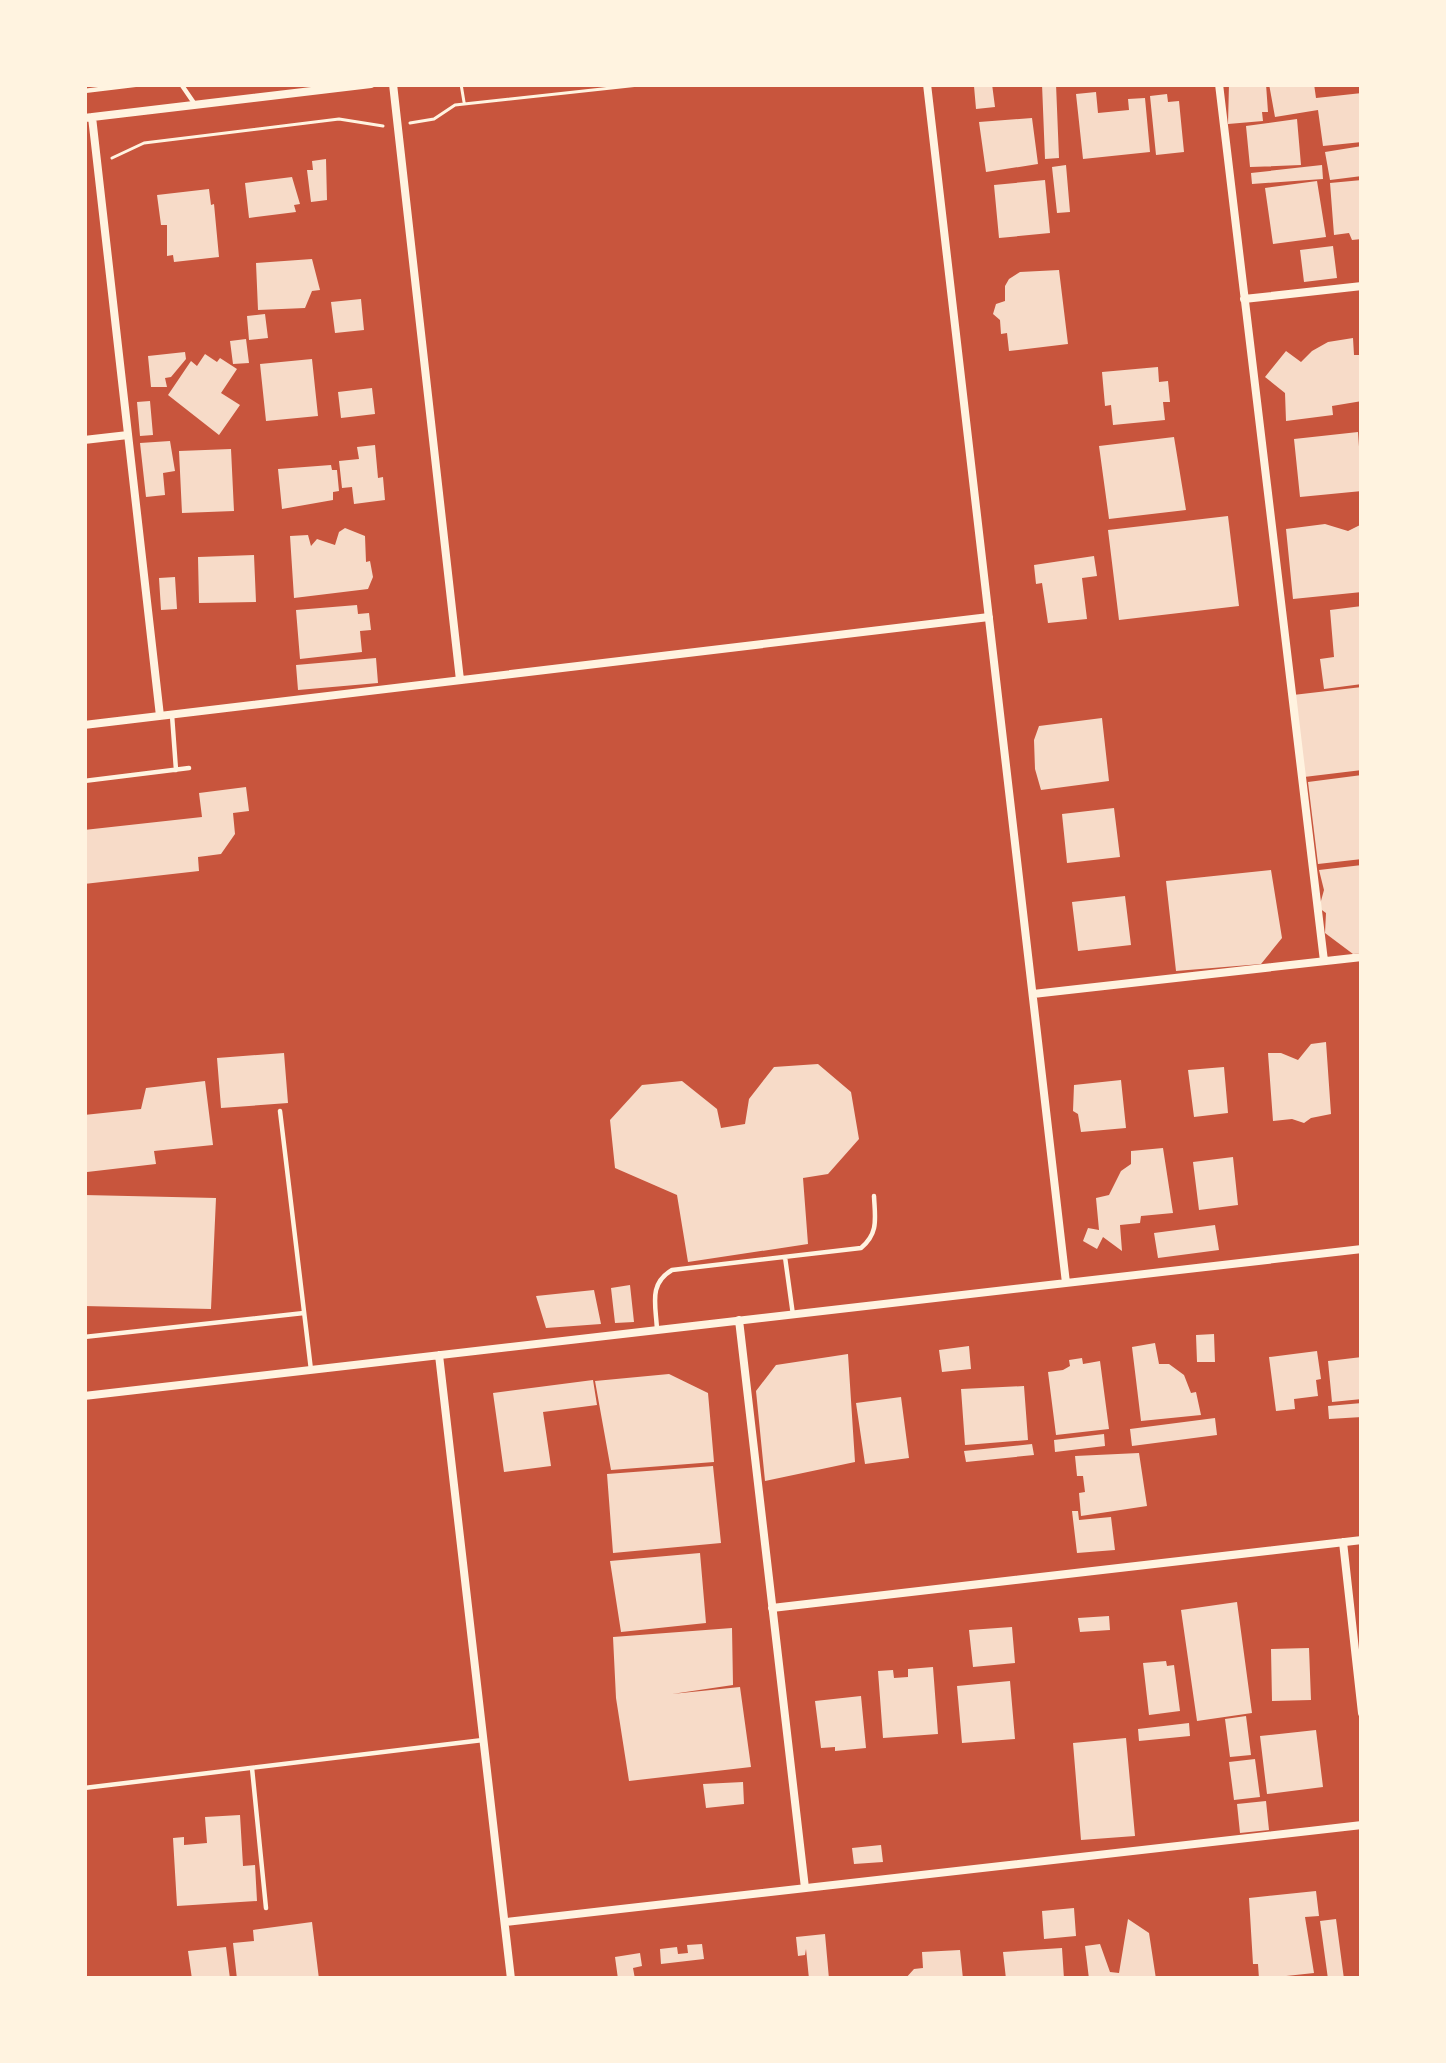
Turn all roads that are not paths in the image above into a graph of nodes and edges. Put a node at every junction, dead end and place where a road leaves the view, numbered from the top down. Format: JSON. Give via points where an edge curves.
{"nodes":[{"id":1,"x":142,"y":84,"type":"edge"},
{"id":2,"x":181,"y":84,"type":"edge"},
{"id":3,"x":371,"y":84,"type":"edge"},
{"id":4,"x":393,"y":84,"type":"edge"},
{"id":5,"x":927,"y":84,"type":"edge"},
{"id":6,"x":1219,"y":84,"type":"edge"},
{"id":7,"x":84,"y":91,"type":"edge"},
{"id":8,"x":195,"y":105,"type":"junction"},
{"id":9,"x":88,"y":117,"type":"edge"},
{"id":10,"x":1362,"y":286,"type":"edge"},
{"id":11,"x":1244,"y":299,"type":"junction"},
{"id":12,"x":128,"y":435,"type":"junction"},
{"id":13,"x":84,"y":440,"type":"edge"},
{"id":14,"x":989,"y":617,"type":"junction"},
{"id":15,"x":460,"y":680,"type":"junction"},
{"id":16,"x":172,"y":715,"type":"junction"},
{"id":17,"x":160,"y":716,"type":"junction"},
{"id":18,"x":84,"y":725,"type":"edge"},
{"id":19,"x":189,"y":768,"type":"dead end"},
{"id":20,"x":176,"y":770,"type":"junction"},
{"id":21,"x":84,"y":781,"type":"edge"},
{"id":22,"x":1362,"y":957,"type":"edge"},
{"id":23,"x":1324,"y":961,"type":"junction"},
{"id":24,"x":1033,"y":994,"type":"junction"},
{"id":25,"x":280,"y":1112,"type":"dead end"},
{"id":26,"x":874,"y":1196,"type":"dead end"},
{"id":27,"x":1362,"y":1250,"type":"edge"},
{"id":28,"x":785,"y":1257,"type":"junction"},
{"id":29,"x":1066,"y":1283,"type":"junction"},
{"id":30,"x":304,"y":1313,"type":"junction"},
{"id":31,"x":793,"y":1315,"type":"junction"},
{"id":32,"x":739,"y":1320,"type":"junction"},
{"id":33,"x":657,"y":1330,"type":"junction"},
{"id":34,"x":84,"y":1337,"type":"edge"},
{"id":35,"x":439,"y":1355,"type":"junction"},
{"id":36,"x":311,"y":1370,"type":"junction"},
{"id":37,"x":84,"y":1396,"type":"edge"},
{"id":38,"x":1362,"y":1540,"type":"edge"},
{"id":39,"x":1343,"y":1543,"type":"junction"},
{"id":40,"x":772,"y":1608,"type":"junction"},
{"id":41,"x":1362,"y":1713,"type":"edge"},
{"id":42,"x":487,"y":1739,"type":"junction"},
{"id":43,"x":252,"y":1768,"type":"junction"},
{"id":44,"x":84,"y":1788,"type":"edge"},
{"id":45,"x":1362,"y":1825,"type":"edge"},
{"id":46,"x":805,"y":1888,"type":"junction"},
{"id":47,"x":266,"y":1908,"type":"dead end"},
{"id":48,"x":505,"y":1922,"type":"junction"},
{"id":49,"x":511,"y":1979,"type":"edge"}],
"edges":[{"from":1,"to":7,"type":"lane"},
{"from":2,"to":8,"type":"lane"},
{"from":3,"to":8,"type":"street"},
{"from":4,"to":15,"type":"street"},
{"from":5,"to":14,"type":"street"},
{"from":6,"to":11,"type":"street"},
{"from":8,"to":9,"type":"street"},
{"from":9,"to":12,"type":"street"},
{"from":10,"to":11,"type":"street"},
{"from":11,"to":23,"type":"street"},
{"from":12,"to":13,"type":"street"},
{"from":12,"to":17,"type":"street"},
{"from":14,"to":15,"type":"street"},
{"from":14,"to":24,"type":"street"},
{"from":15,"to":16,"type":"street"},
{"from":16,"to":17,"type":"street"},
{"from":16,"to":20,"type":"lane"},
{"from":17,"to":18,"type":"street"},
{"from":19,"to":20,"type":"lane"},
{"from":20,"to":21,"type":"lane"},
{"from":22,"to":23,"type":"street"},
{"from":23,"to":24,"type":"street"},
{"from":24,"to":29,"type":"street"},
{"from":25,"to":30,"type":"lane"},
{"from":26,"to":28,"type":"lane","via":[[876,1227],[861,1248]]},
{"from":27,"to":29,"type":"street"},
{"from":28,"to":31,"type":"lane"},
{"from":28,"to":33,"type":"lane","via":[[660,1277]]},
{"from":29,"to":31,"type":"street"},
{"from":30,"to":34,"type":"lane"},
{"from":30,"to":36,"type":"lane"},
{"from":31,"to":32,"type":"street"},
{"from":32,"to":33,"type":"street"},
{"from":32,"to":40,"type":"street"},
{"from":33,"to":35,"type":"street"},
{"from":35,"to":36,"type":"street"},
{"from":35,"to":42,"type":"street"},
{"from":36,"to":37,"type":"street"},
{"from":38,"to":39,"type":"street"},
{"from":39,"to":40,"type":"street"},
{"from":39,"to":41,"type":"street"},
{"from":40,"to":46,"type":"street"},
{"from":42,"to":43,"type":"lane"},
{"from":42,"to":48,"type":"street"},
{"from":43,"to":44,"type":"lane"},
{"from":43,"to":47,"type":"lane"},
{"from":45,"to":46,"type":"street"},
{"from":46,"to":48,"type":"street"},
{"from":48,"to":49,"type":"street"}]}
